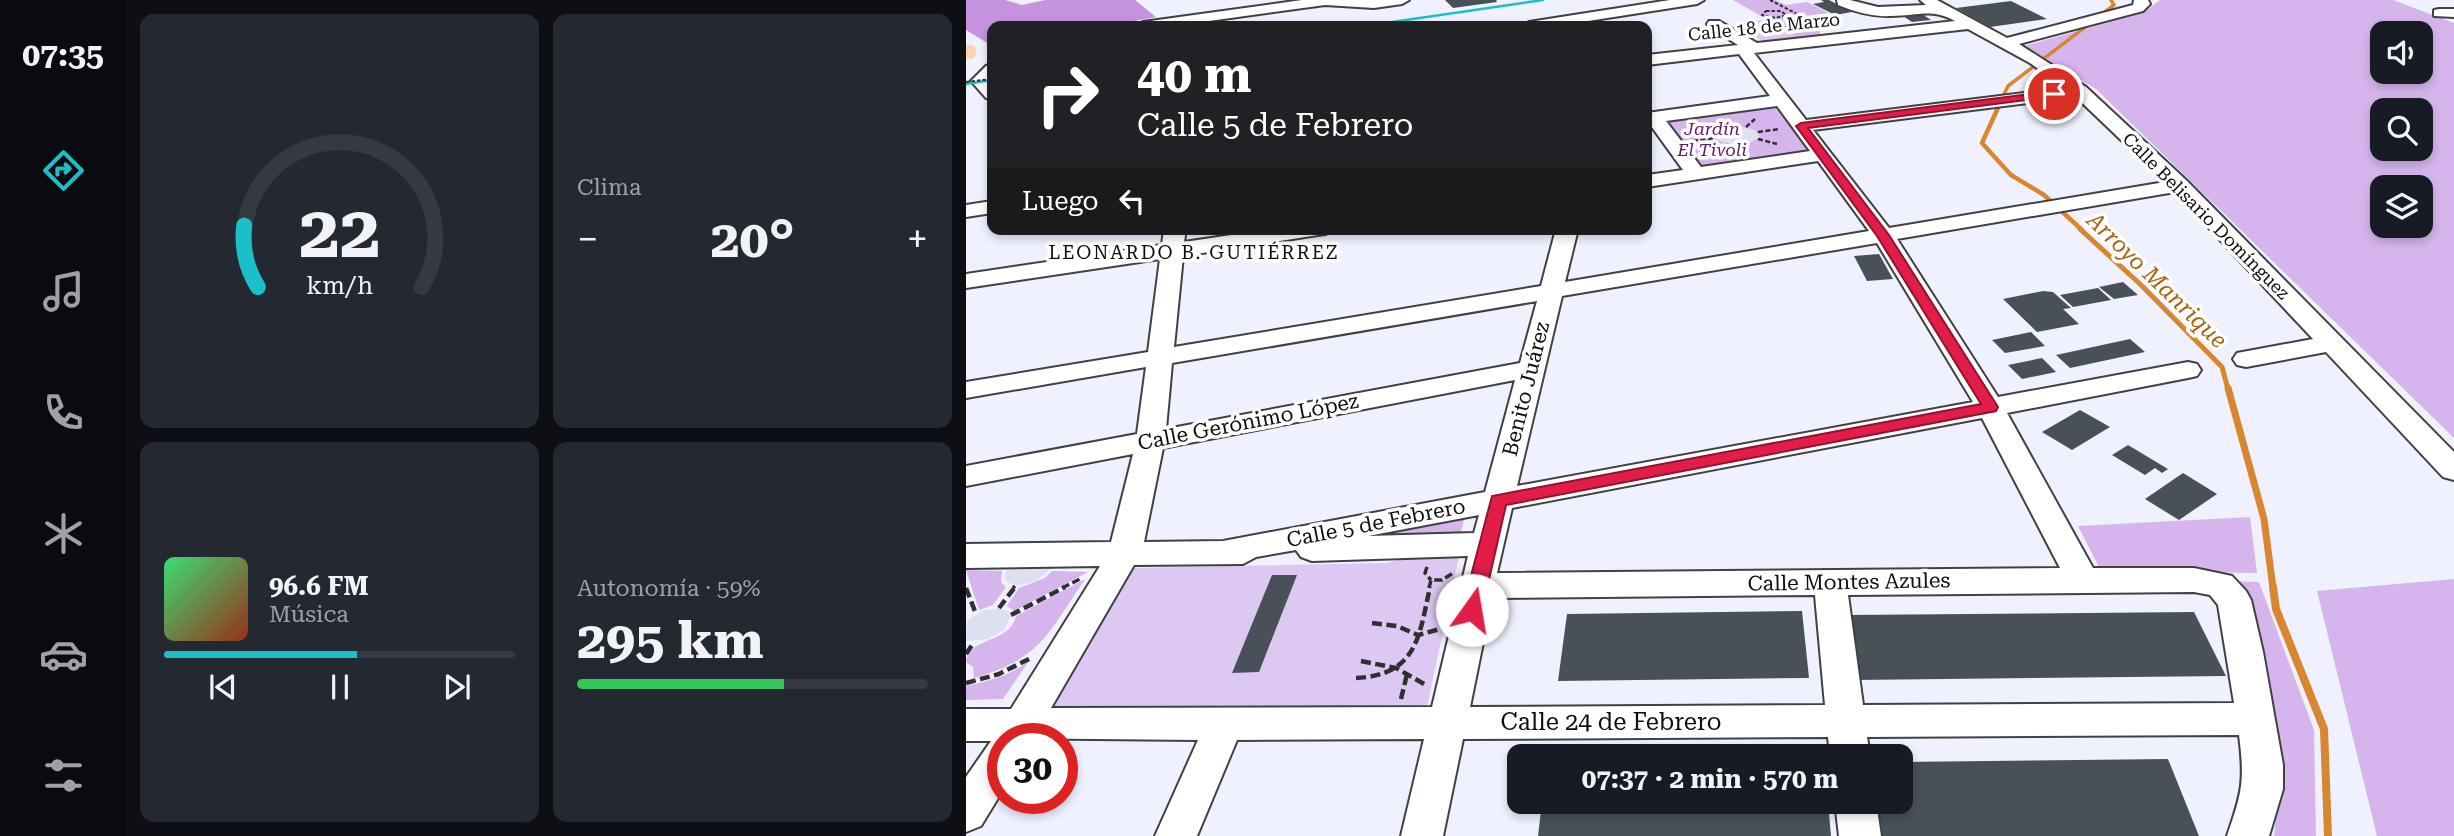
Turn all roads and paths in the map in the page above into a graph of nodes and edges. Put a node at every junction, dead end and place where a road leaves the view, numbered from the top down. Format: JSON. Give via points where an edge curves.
{"nodes":[{"id":1,"x":1329,"y":0,"type":"edge"},
{"id":2,"x":1402,"y":0,"type":"edge"},
{"id":3,"x":1697,"y":0,"type":"edge"},
{"id":4,"x":1770,"y":0,"type":"edge"},
{"id":5,"x":1371,"y":2,"type":"edge"},
{"id":6,"x":1843,"y":2,"type":"dead end"},
{"id":7,"x":2142,"y":2,"type":"edge"},
{"id":8,"x":1934,"y":4,"type":"edge"},
{"id":9,"x":1791,"y":11,"type":"junction"},
{"id":10,"x":1784,"y":12,"type":"junction"},
{"id":11,"x":1768,"y":18,"type":"junction"},
{"id":12,"x":1188,"y":21,"type":"edge"},
{"id":13,"x":1610,"y":21,"type":"edge"},
{"id":14,"x":1618,"y":21,"type":"edge"},
{"id":15,"x":1813,"y":22,"type":"dead end"},
{"id":16,"x":1970,"y":24,"type":"junction"},
{"id":17,"x":1716,"y":25,"type":"dead end"},
{"id":18,"x":1789,"y":29,"type":"dead end"},
{"id":19,"x":2006,"y":43,"type":"junction"},
{"id":20,"x":1744,"y":49,"type":"junction"},
{"id":21,"x":1652,"y":59,"type":"edge"},
{"id":22,"x":2080,"y":91,"type":"junction"},
{"id":23,"x":1781,"y":100,"type":"junction"},
{"id":24,"x":1652,"y":117,"type":"edge"},
{"id":25,"x":1652,"y":118,"type":"edge"},
{"id":26,"x":1791,"y":128,"type":"junction"},
{"id":27,"x":1758,"y":132,"type":"dead end"},
{"id":28,"x":1715,"y":138,"type":"dead end"},
{"id":29,"x":1693,"y":141,"type":"dead end"},
{"id":30,"x":1823,"y":155,"type":"junction"},
{"id":31,"x":1696,"y":174,"type":"junction"},
{"id":32,"x":1652,"y":180,"type":"edge"},
{"id":33,"x":2180,"y":185,"type":"junction"},
{"id":34,"x":987,"y":208,"type":"edge"},
{"id":35,"x":966,"y":211,"type":"edge"},
{"id":36,"x":1239,"y":235,"type":"edge"},
{"id":37,"x":1565,"y":235,"type":"edge"},
{"id":38,"x":1883,"y":235,"type":"junction"},
{"id":39,"x":1174,"y":240,"type":"edge"},
{"id":40,"x":966,"y":281,"type":"edge"},
{"id":41,"x":1550,"y":291,"type":"junction"},
{"id":42,"x":2330,"y":343,"type":"junction"},
{"id":43,"x":1159,"y":357,"type":"junction"},
{"id":44,"x":2246,"y":359,"type":"dead end"},
{"id":45,"x":1530,"y":369,"type":"junction"},
{"id":46,"x":2188,"y":370,"type":"dead end"},
{"id":47,"x":966,"y":390,"type":"edge"},
{"id":48,"x":1990,"y":407,"type":"junction"},
{"id":49,"x":1150,"y":441,"type":"junction"},
{"id":50,"x":2454,"y":470,"type":"edge"},
{"id":51,"x":966,"y":475,"type":"edge"},
{"id":52,"x":1498,"y":500,"type":"junction"},
{"id":53,"x":1487,"y":544,"type":"junction"},
{"id":54,"x":1224,"y":552,"type":"junction"},
{"id":55,"x":1125,"y":553,"type":"junction"},
{"id":56,"x":966,"y":556,"type":"edge"},
{"id":57,"x":1089,"y":574,"type":"dead end"},
{"id":58,"x":1467,"y":577,"type":"junction"},
{"id":59,"x":2083,"y":580,"type":"junction"},
{"id":60,"x":1830,"y":582,"type":"junction"},
{"id":61,"x":1014,"y":586,"type":"dead end"},
{"id":62,"x":966,"y":588,"type":"edge"},
{"id":63,"x":999,"y":608,"type":"dead end"},
{"id":64,"x":976,"y":614,"type":"dead end"},
{"id":65,"x":1011,"y":615,"type":"dead end"},
{"id":66,"x":1372,"y":623,"type":"dead end"},
{"id":67,"x":1444,"y":628,"type":"dead end"},
{"id":68,"x":1418,"y":635,"type":"junction"},
{"id":69,"x":974,"y":642,"type":"dead end"},
{"id":70,"x":966,"y":654,"type":"edge"},
{"id":71,"x":1032,"y":657,"type":"dead end"},
{"id":72,"x":1361,"y":661,"type":"dead end"},
{"id":73,"x":1397,"y":670,"type":"junction"},
{"id":74,"x":1407,"y":674,"type":"junction"},
{"id":75,"x":1356,"y":678,"type":"dead end"},
{"id":76,"x":966,"y":683,"type":"edge"},
{"id":77,"x":1439,"y":706,"type":"junction"},
{"id":78,"x":1399,"y":709,"type":"dead end"},
{"id":79,"x":2257,"y":719,"type":"junction"},
{"id":80,"x":1022,"y":723,"type":"edge"},
{"id":81,"x":1224,"y":724,"type":"junction"},
{"id":82,"x":966,"y":725,"type":"edge"},
{"id":83,"x":987,"y":731,"type":"edge"},
{"id":84,"x":1078,"y":734,"type":"edge"},
{"id":85,"x":1848,"y":738,"type":"edge"},
{"id":86,"x":987,"y":779,"type":"edge"},
{"id":87,"x":966,"y":813,"type":"edge"},
{"id":88,"x":1857,"y":814,"type":"edge"},
{"id":89,"x":1176,"y":836,"type":"edge"},
{"id":90,"x":1422,"y":836,"type":"edge"},
{"id":91,"x":1860,"y":836,"type":"edge"},
{"id":92,"x":2248,"y":836,"type":"edge"}],
"edges":[{"from":1,"to":5,"type":"street"},
{"from":1,"to":12,"type":"street"},
{"from":2,"to":5,"type":"street"},
{"from":3,"to":13,"type":"street"},
{"from":3,"to":14,"type":"street","via":[[1714,13]]},
{"from":4,"to":9,"type":"path"},
{"from":6,"to":8,"type":"street","via":[[1880,14]]},
{"from":7,"to":19,"type":"street","via":[[2126,12]]},
{"from":8,"to":16,"type":"street","name":"Calle Belisario Domínguez"},
{"from":9,"to":10,"type":"path"},
{"from":9,"to":15,"type":"path"},
{"from":10,"to":11,"type":"path","via":[[1783,17]]},
{"from":10,"to":11,"type":"path","via":[[1762,13]]},
{"from":11,"to":18,"type":"path"},
{"from":16,"to":19,"type":"street","name":"Calle Belisario Domínguez"},
{"from":16,"to":20,"type":"street","name":"Calle 18 de Marzo"},
{"from":17,"to":20,"type":"street","via":[[1700,29]]},
{"from":19,"to":22,"type":"street","name":"Calle Belisario Domínguez"},
{"from":20,"to":21,"type":"street","name":"Calle 18 de Marzo"},
{"from":20,"to":23,"type":"street"},
{"from":22,"to":26,"type":"street"},
{"from":22,"to":33,"type":"street","name":"Calle Belisario Domínguez"},
{"from":23,"to":24,"type":"street"},
{"from":23,"to":26,"type":"street"},
{"from":25,"to":31,"type":"street"},
{"from":26,"to":27,"type":"path"},
{"from":26,"to":30,"type":"street"},
{"from":28,"to":29,"type":"path"},
{"from":30,"to":31,"type":"street"},
{"from":30,"to":38,"type":"street"},
{"from":31,"to":32,"type":"street"},
{"from":33,"to":38,"type":"street"},
{"from":33,"to":42,"type":"street","name":"Calle Belisario Domínguez"},
{"from":34,"to":35,"type":"street"},
{"from":36,"to":39,"type":"street"},
{"from":37,"to":41,"type":"street","name":"Benito Juárez"},
{"from":38,"to":41,"type":"street"},
{"from":38,"to":48,"type":"street"},
{"from":39,"to":40,"type":"street"},
{"from":39,"to":43,"type":"street"},
{"from":41,"to":43,"type":"street"},
{"from":41,"to":45,"type":"street","name":"Benito Juárez"},
{"from":42,"to":44,"type":"street"},
{"from":42,"to":50,"type":"street","name":"Calle Belisario Domínguez"},
{"from":43,"to":47,"type":"street"},
{"from":43,"to":49,"type":"street"},
{"from":45,"to":49,"type":"street","name":"Calle Gerónimo López"},
{"from":45,"to":52,"type":"street","name":"Benito Juárez"},
{"from":46,"to":48,"type":"street","name":"Calle 5 de Febrero"},
{"from":48,"to":52,"type":"street","name":"Calle 5 de Febrero"},
{"from":48,"to":59,"type":"street"},
{"from":49,"to":51,"type":"street","name":"Calle Gerónimo López"},
{"from":49,"to":55,"type":"street"},
{"from":52,"to":53,"type":"street","name":"Benito Juárez"},
{"from":52,"to":54,"type":"street","name":"Calle 5 de Febrero"},
{"from":53,"to":54,"type":"street","name":"Calle 5 de Febrero"},
{"from":53,"to":58,"type":"street","name":"Benito Juárez"},
{"from":54,"to":55,"type":"street","name":"Calle 5 de Febrero"},
{"from":55,"to":56,"type":"street","name":"Calle 5 de Febrero"},
{"from":55,"to":80,"type":"street"},
{"from":57,"to":65,"type":"path"},
{"from":58,"to":60,"type":"street","name":"Calle Montes Azules"},
{"from":58,"to":68,"type":"path","via":[[1431,580]]},
{"from":58,"to":77,"type":"street","name":"Benito Juárez"},
{"from":59,"to":60,"type":"street","name":"Calle Montes Azules"},
{"from":59,"to":79,"type":"street","name":"Calle Montes Azules","via":[[2194,580],[2220,585],[2234,600]]},
{"from":60,"to":85,"type":"street"},
{"from":61,"to":63,"type":"path"},
{"from":62,"to":64,"type":"path"},
{"from":66,"to":68,"type":"path"},
{"from":67,"to":68,"type":"path"},
{"from":68,"to":73,"type":"path","via":[[1410,656]]},
{"from":69,"to":70,"type":"path"},
{"from":71,"to":76,"type":"path","via":[[995,677]]},
{"from":72,"to":73,"type":"path"},
{"from":73,"to":74,"type":"path"},
{"from":73,"to":75,"type":"path"},
{"from":74,"to":77,"type":"path","via":[[1419,679]]},
{"from":74,"to":78,"type":"path"},
{"from":77,"to":81,"type":"street","name":"Calle 24 de Febrero"},
{"from":77,"to":85,"type":"street","name":"Calle 24 de Febrero"},
{"from":77,"to":90,"type":"street","name":"Benito Juárez"},
{"from":79,"to":85,"type":"street","name":"Calle 24 de Febrero"},
{"from":79,"to":92,"type":"street","via":[[2263,789]]},
{"from":81,"to":84,"type":"street","name":"Calle 24 de Febrero"},
{"from":81,"to":89,"type":"street"},
{"from":82,"to":83,"type":"street","name":"Calle 24 de Febrero"},
{"from":86,"to":87,"type":"street"},
{"from":88,"to":91,"type":"street"}]}
